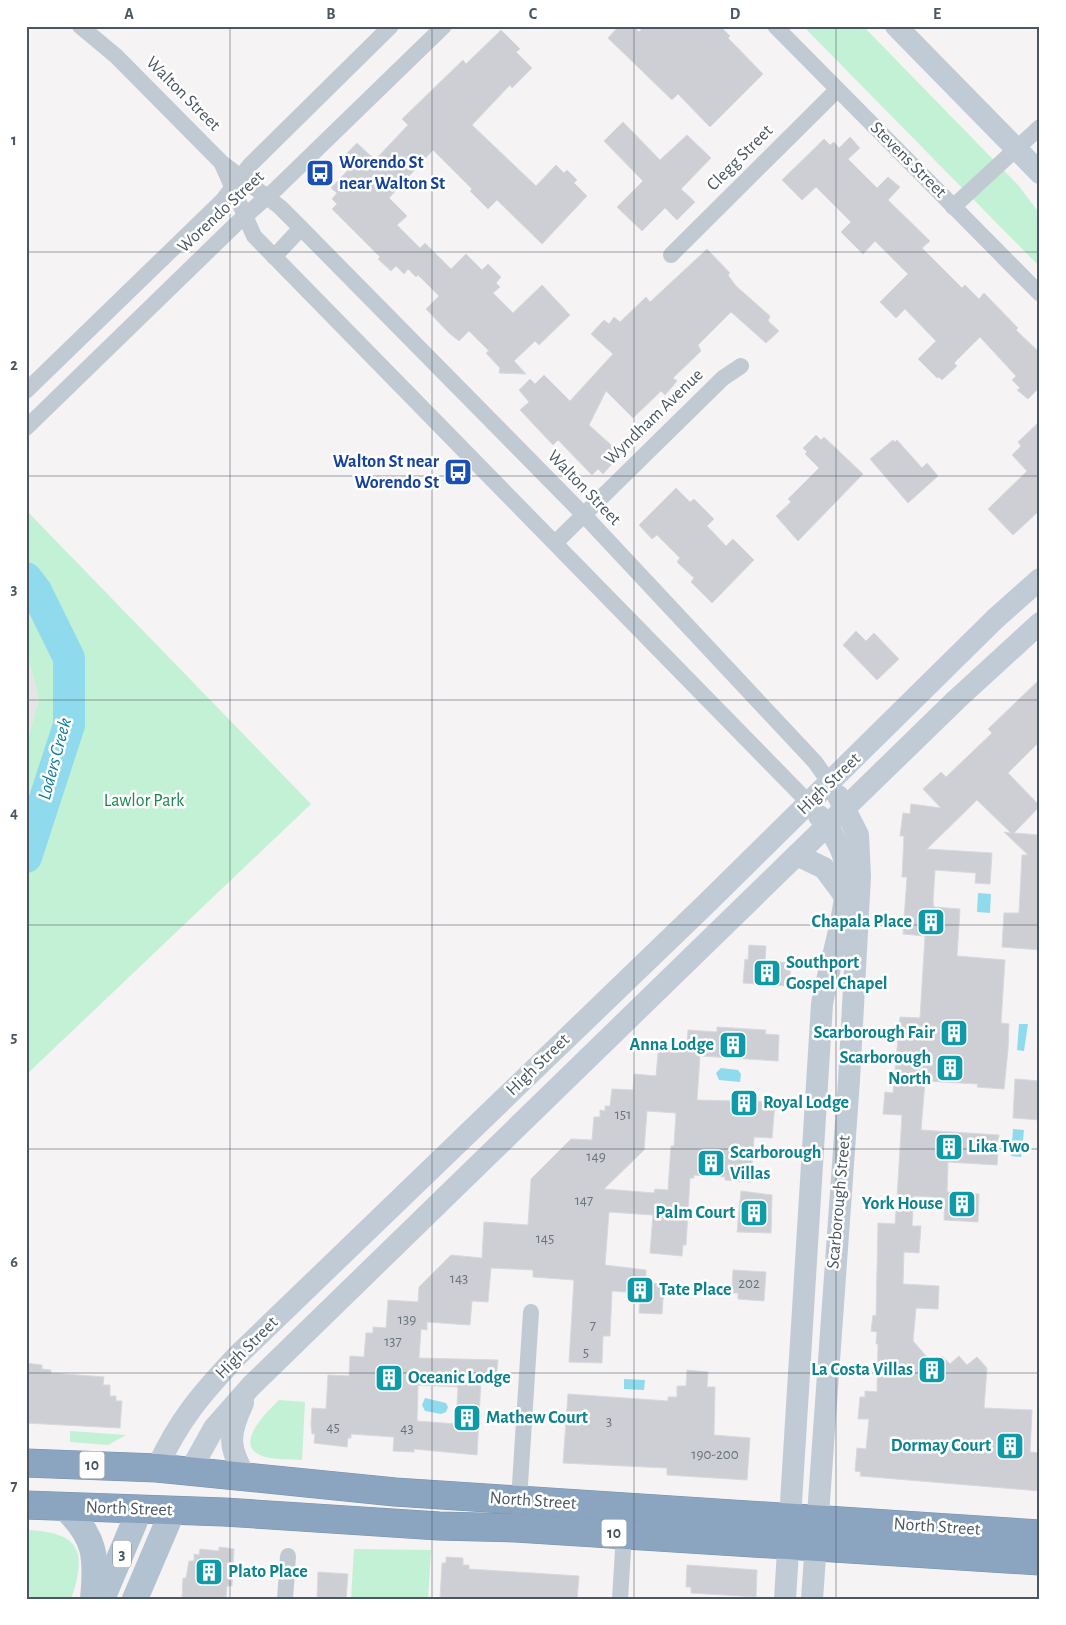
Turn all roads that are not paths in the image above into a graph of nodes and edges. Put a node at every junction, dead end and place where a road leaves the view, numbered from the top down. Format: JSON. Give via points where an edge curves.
{"nodes":[{"id":1,"x":80,"y":26,"type":"edge"},
{"id":2,"x":94,"y":26,"type":"edge"},
{"id":3,"x":391,"y":26,"type":"edge"},
{"id":4,"x":444,"y":26,"type":"edge"},
{"id":5,"x":776,"y":26,"type":"edge"},
{"id":6,"x":896,"y":26,"type":"edge"},
{"id":7,"x":116,"y":56,"type":"junction"},
{"id":8,"x":837,"y":90,"type":"junction"},
{"id":9,"x":1040,"y":127,"type":"edge"},
{"id":10,"x":1016,"y":151,"type":"junction"},
{"id":11,"x":1040,"y":173,"type":"edge"},
{"id":12,"x":237,"y":182,"type":"junction"},
{"id":13,"x":1040,"y":187,"type":"edge"},
{"id":14,"x":267,"y":197,"type":"junction"},
{"id":15,"x":954,"y":207,"type":"junction"},
{"id":16,"x":245,"y":216,"type":"junction"},
{"id":17,"x":301,"y":228,"type":"junction"},
{"id":18,"x":671,"y":254,"type":"dead end"},
{"id":19,"x":274,"y":257,"type":"junction"},
{"id":20,"x":1040,"y":294,"type":"edge"},
{"id":21,"x":741,"y":366,"type":"dead end"},
{"id":22,"x":26,"y":391,"type":"edge"},
{"id":23,"x":26,"y":428,"type":"edge"},
{"id":24,"x":583,"y":514,"type":"junction"},
{"id":25,"x":554,"y":543,"type":"junction"},
{"id":26,"x":1040,"y":579,"type":"edge"},
{"id":27,"x":1040,"y":623,"type":"edge"},
{"id":28,"x":830,"y":783,"type":"junction"},
{"id":29,"x":809,"y":803,"type":"junction"},
{"id":30,"x":846,"y":809,"type":"junction"},
{"id":31,"x":828,"y":826,"type":"junction"},
{"id":32,"x":797,"y":856,"type":"junction"},
{"id":33,"x":844,"y":895,"type":"junction"},
{"id":34,"x":532,"y":1312,"type":"dead end"},
{"id":35,"x":251,"y":1386,"type":"junction"},
{"id":36,"x":26,"y":1463,"type":"edge"},
{"id":37,"x":157,"y":1468,"type":"junction"},
{"id":38,"x":190,"y":1471,"type":"junction"},
{"id":39,"x":246,"y":1478,"type":"junction"},
{"id":40,"x":519,"y":1500,"type":"junction"},
{"id":41,"x":26,"y":1505,"type":"edge"},
{"id":42,"x":64,"y":1506,"type":"junction"},
{"id":43,"x":140,"y":1509,"type":"junction"},
{"id":44,"x":173,"y":1510,"type":"junction"},
{"id":45,"x":790,"y":1517,"type":"junction"},
{"id":46,"x":816,"y":1533,"type":"junction"},
{"id":47,"x":624,"y":1534,"type":"junction"},
{"id":48,"x":1040,"y":1534,"type":"edge"},
{"id":49,"x":788,"y":1544,"type":"junction"},
{"id":50,"x":288,"y":1556,"type":"dead end"},
{"id":51,"x":1040,"y":1561,"type":"edge"},
{"id":52,"x":93,"y":1599,"type":"edge"},
{"id":53,"x":102,"y":1599,"type":"edge"},
{"id":54,"x":135,"y":1599,"type":"edge"},
{"id":55,"x":285,"y":1599,"type":"edge"},
{"id":56,"x":620,"y":1599,"type":"edge"},
{"id":57,"x":785,"y":1599,"type":"edge"},
{"id":58,"x":812,"y":1599,"type":"edge"}],
"edges":[{"from":1,"to":7,"type":"street","name":"Walton Street"},
{"from":2,"to":7,"type":"street","name":"Walton Street"},
{"from":3,"to":12,"type":"street","name":"Worendo Street","via":[[250,165]]},
{"from":4,"to":14,"type":"street","name":"Worendo Street"},
{"from":5,"to":8,"type":"street","name":"Stevens Street"},
{"from":6,"to":10,"type":"main road"},
{"from":7,"to":12,"type":"street","name":"Walton Street"},
{"from":8,"to":15,"type":"street","name":"Stevens Street"},
{"from":8,"to":18,"type":"street","name":"Clegg Street"},
{"from":9,"to":10,"type":"street"},
{"from":10,"to":11,"type":"main road"},
{"from":10,"to":13,"type":"main road"},
{"from":10,"to":15,"type":"street"},
{"from":12,"to":14,"type":"street","name":"Walton Street"},
{"from":12,"to":16,"type":"street","name":"Walton Street"},
{"from":12,"to":22,"type":"street","name":"Worendo Street","via":[[223,200]]},
{"from":14,"to":16,"type":"street","name":"Worendo Street"},
{"from":14,"to":17,"type":"street","name":"Walton Street"},
{"from":15,"to":20,"type":"street","name":"Stevens Street"},
{"from":16,"to":19,"type":"street","name":"Walton Street","via":[[254,236]]},
{"from":16,"to":23,"type":"street","name":"Worendo Street"},
{"from":17,"to":19,"type":"street"},
{"from":17,"to":24,"type":"street","name":"Walton Street"},
{"from":19,"to":25,"type":"street","name":"Walton Street"},
{"from":21,"to":24,"type":"street","name":"Wyndham Avenue","via":[[722,378]]},
{"from":24,"to":25,"type":"street","name":"Wyndham Avenue"},
{"from":24,"to":28,"type":"street","name":"Walton Street","via":[[815,762]]},
{"from":25,"to":29,"type":"street","name":"Walton Street"},
{"from":26,"to":28,"type":"main road","name":"High Street"},
{"from":27,"to":30,"type":"main road","name":"High Street","via":[[956,700]]},
{"from":28,"to":29,"type":"main road","name":"High Street"},
{"from":28,"to":30,"type":"main road","name":"Scarborough Street"},
{"from":29,"to":31,"type":"main road","name":"Scarborough Street"},
{"from":29,"to":37,"type":"main road","name":"High Street","via":[[237,1356],[183,1419]]},
{"from":30,"to":31,"type":"main road","name":"High Street"},
{"from":30,"to":46,"type":"main road","name":"Scarborough Street","via":[[859,839],[860,876]]},
{"from":31,"to":32,"type":"main road","name":"High Street"},
{"from":31,"to":33,"type":"main road","name":"Scarborough Street","via":[[844,858]]},
{"from":32,"to":33,"type":"main road","via":[[824,868]]},
{"from":32,"to":35,"type":"main road","name":"High Street"},
{"from":33,"to":45,"type":"main road","name":"Scarborough Street","via":[[822,1004]]},
{"from":34,"to":40,"type":"street"},
{"from":35,"to":38,"type":"main road","name":"High Street","via":[[214,1428]]},
{"from":35,"to":39,"type":"main road","via":[[231,1438],[235,1457]]},
{"from":36,"to":37,"type":"highway","name":"North Street","number":"10"},
{"from":37,"to":38,"type":"highway","name":"North Street","number":"10"},
{"from":37,"to":43,"type":"highway","name":"High Street","number":"3"},
{"from":38,"to":39,"type":"highway","name":"North Street","number":"10"},
{"from":38,"to":44,"type":"highway","name":"High Street","number":"3"},
{"from":39,"to":40,"type":"highway","name":"North Street","number":"10"},
{"from":40,"to":45,"type":"highway","name":"North Street","number":"10"},
{"from":41,"to":42,"type":"highway","name":"North Street","number":"10"},
{"from":42,"to":43,"type":"highway","name":"North Street","number":"10"},
{"from":42,"to":52,"type":"main road","via":[[81,1524],[93,1546],[96,1569]]},
{"from":43,"to":44,"type":"highway","name":"North Street","number":"10"},
{"from":43,"to":53,"type":"main road","name":"High Street","number":"3"},
{"from":44,"to":47,"type":"highway","name":"North Street","number":"10"},
{"from":44,"to":54,"type":"main road","name":"High Street","number":"3"},
{"from":45,"to":46,"type":"highway","name":"North Street","number":"10"},
{"from":45,"to":49,"type":"main road","name":"Scarborough Street"},
{"from":46,"to":48,"type":"highway","name":"North Street","number":"10"},
{"from":46,"to":49,"type":"highway","name":"North Street","number":"10"},
{"from":46,"to":51,"type":"highway","name":"North Street","number":"10"},
{"from":46,"to":58,"type":"main road","name":"Scarborough Street"},
{"from":47,"to":49,"type":"highway","name":"North Street","number":"10"},
{"from":47,"to":56,"type":"street"},
{"from":49,"to":57,"type":"main road","name":"Scarborough Street"},
{"from":50,"to":55,"type":"street"}]}
